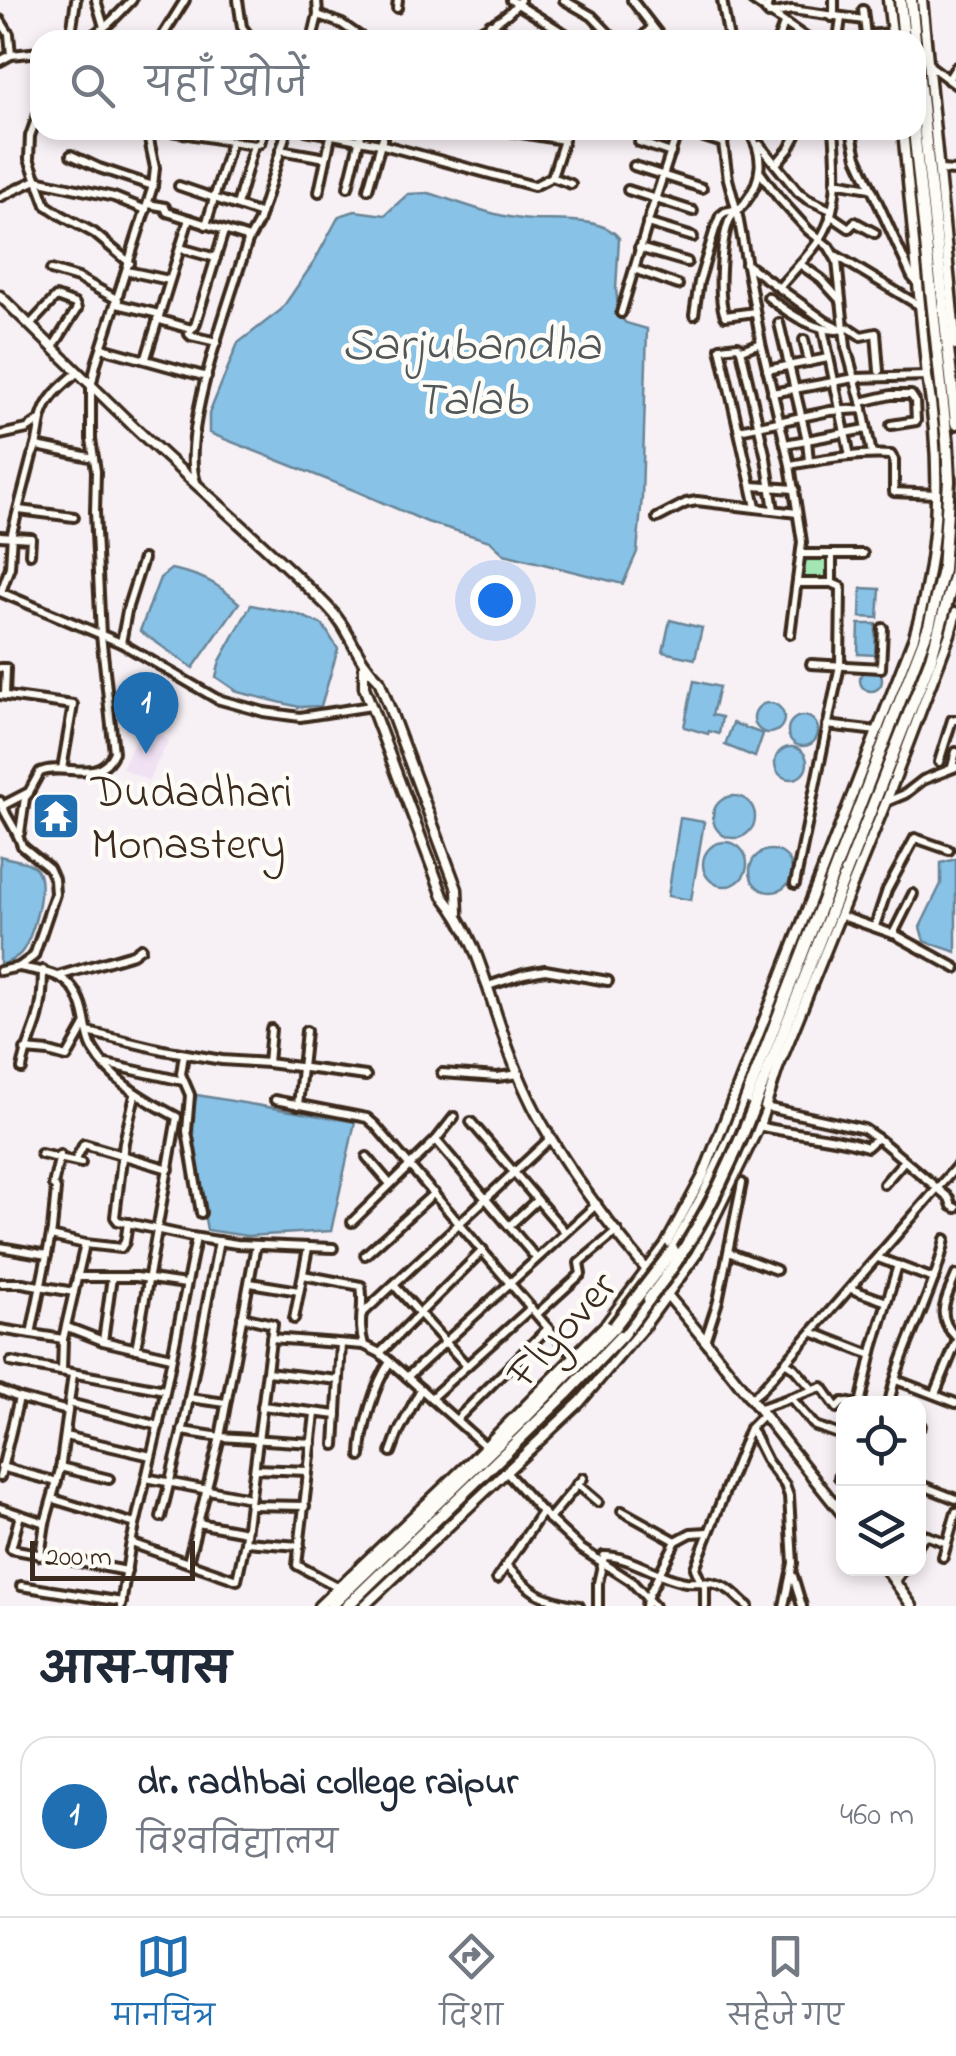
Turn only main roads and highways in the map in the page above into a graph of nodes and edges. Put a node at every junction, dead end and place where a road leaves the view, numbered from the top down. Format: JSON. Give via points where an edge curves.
{"nodes":[{"id":1,"x":900,"y":0,"type":"edge"},
{"id":2,"x":911,"y":0,"type":"edge"},
{"id":3,"x":903,"y":30,"type":"edge"},
{"id":4,"x":914,"y":30,"type":"edge"},
{"id":5,"x":916,"y":140,"type":"edge"},
{"id":6,"x":923,"y":140,"type":"edge"},
{"id":7,"x":928,"y":216,"type":"junction"},
{"id":8,"x":954,"y":396,"type":"edge"},
{"id":9,"x":956,"y":423,"type":"edge"},
{"id":10,"x":956,"y":559,"type":"edge"},
{"id":11,"x":754,"y":1105,"type":"junction"},
{"id":12,"x":339,"y":1604,"type":"edge"}],
"edges":[{"from":1,"to":3,"type":"highway"},
{"from":2,"to":4,"type":"highway"},
{"from":5,"to":7,"type":"highway"},
{"from":6,"to":7,"type":"highway"},
{"from":7,"to":8,"type":"highway"},
{"from":7,"to":11,"type":"highway","name":"Flyover","via":[[948,481],[943,570],[929,626],[868,787],[761,1042]]},
{"from":8,"to":9,"type":"highway"},
{"from":10,"to":11,"type":"highway","name":"Flyover","via":[[931,658]]},
{"from":11,"to":12,"type":"highway","name":"Flyover","bridge":true,"via":[[698,1228],[622,1335]]}]}
